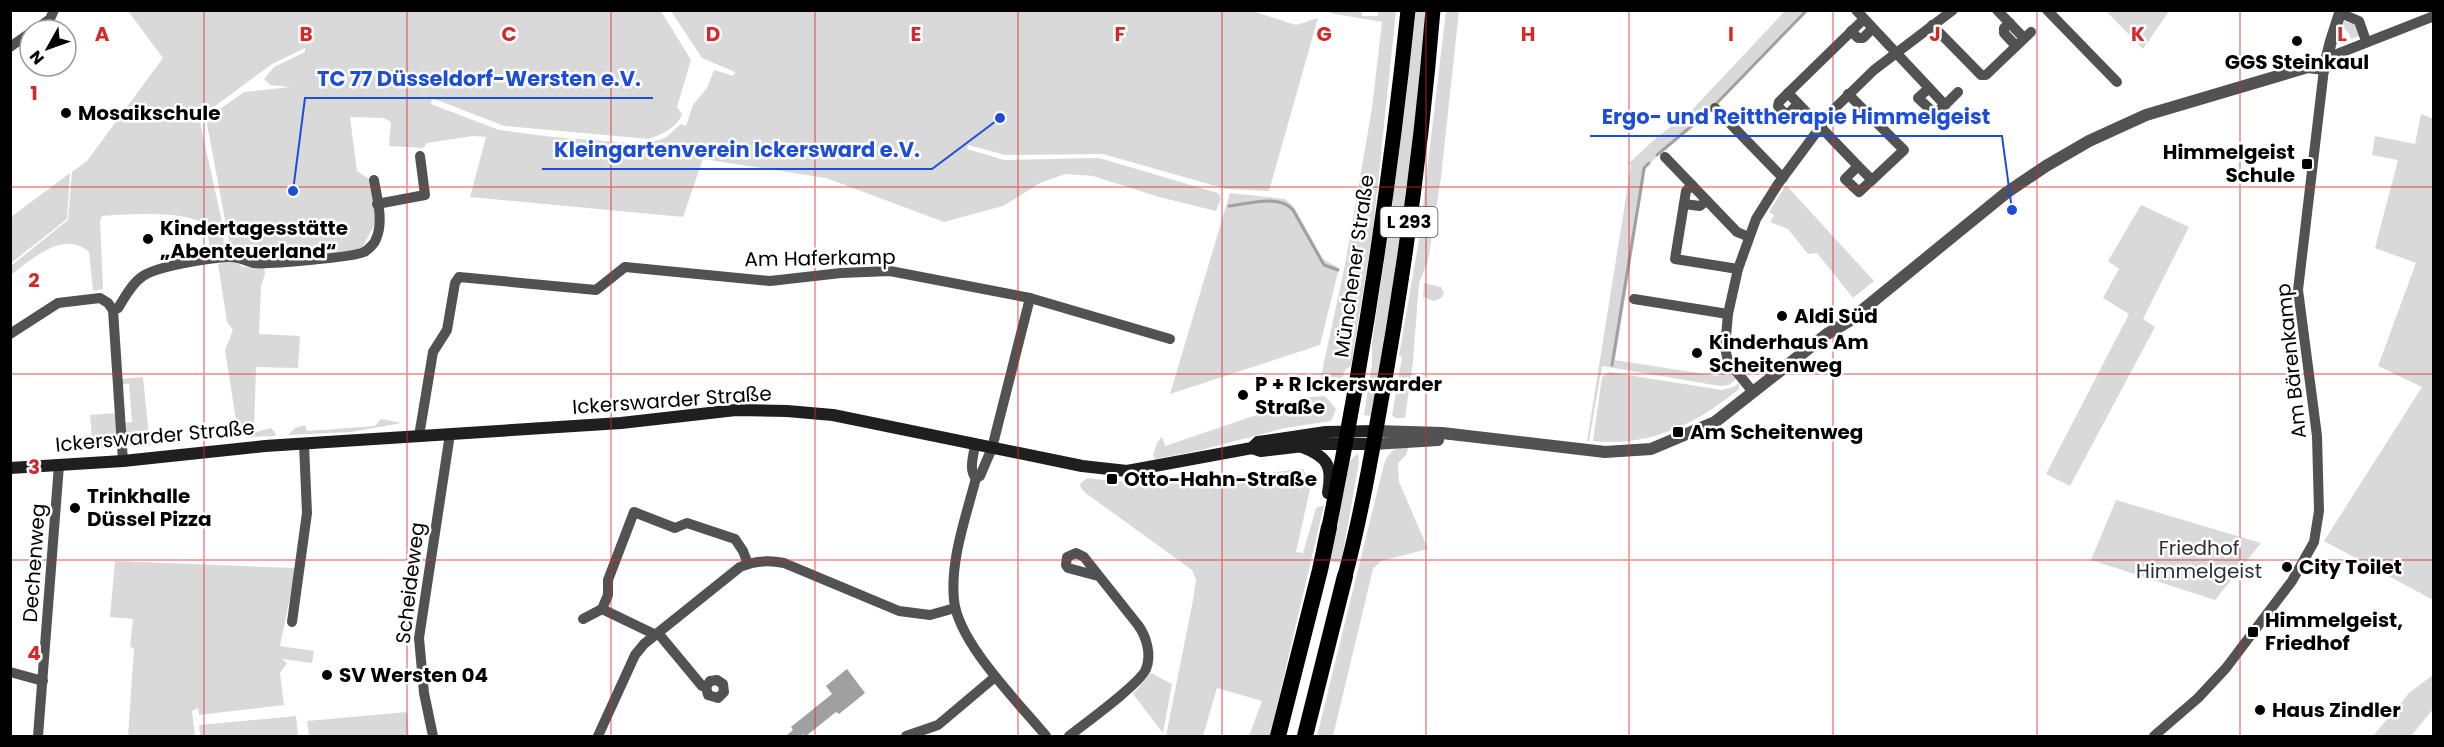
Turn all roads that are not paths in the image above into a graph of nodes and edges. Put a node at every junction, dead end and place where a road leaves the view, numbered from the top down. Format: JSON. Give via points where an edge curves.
{"nodes":[{"id":1,"x":1408,"y":10,"type":"edge"},
{"id":2,"x":1433,"y":10,"type":"edge"},
{"id":3,"x":1953,"y":10,"type":"edge"},
{"id":4,"x":1997,"y":10,"type":"edge"},
{"id":5,"x":2341,"y":12,"type":"edge"},
{"id":6,"x":2047,"y":14,"type":"edge"},
{"id":7,"x":1860,"y":15,"type":"edge"},
{"id":8,"x":2433,"y":16,"type":"edge"},
{"id":9,"x":1932,"y":25,"type":"junction"},
{"id":10,"x":1872,"y":29,"type":"junction"},
{"id":11,"x":1851,"y":31,"type":"junction"},
{"id":12,"x":2366,"y":41,"type":"junction"},
{"id":13,"x":1896,"y":54,"type":"junction"},
{"id":14,"x":2325,"y":63,"type":"junction"},
{"id":15,"x":2116,"y":82,"type":"dead end"},
{"id":16,"x":1958,"y":92,"type":"dead end"},
{"id":17,"x":1788,"y":93,"type":"junction"},
{"id":18,"x":1848,"y":94,"type":"junction"},
{"id":19,"x":1798,"y":104,"type":"junction"},
{"id":20,"x":1715,"y":108,"type":"dead end"},
{"id":21,"x":1820,"y":127,"type":"junction"},
{"id":22,"x":420,"y":156,"type":"dead end"},
{"id":23,"x":1665,"y":157,"type":"dead end"},
{"id":24,"x":1858,"y":166,"type":"junction"},
{"id":25,"x":1783,"y":178,"type":"junction"},
{"id":26,"x":374,"y":180,"type":"dead end"},
{"id":27,"x":1872,"y":180,"type":"junction"},
{"id":28,"x":1692,"y":185,"type":"junction"},
{"id":29,"x":1706,"y":201,"type":"junction"},
{"id":30,"x":377,"y":204,"type":"junction"},
{"id":31,"x":1684,"y":204,"type":"junction"},
{"id":32,"x":1749,"y":237,"type":"junction"},
{"id":33,"x":1738,"y":269,"type":"junction"},
{"id":34,"x":1030,"y":298,"type":"junction"},
{"id":35,"x":1634,"y":299,"type":"dead end"},
{"id":36,"x":113,"y":310,"type":"junction"},
{"id":37,"x":1728,"y":314,"type":"junction"},
{"id":38,"x":10,"y":336,"type":"edge"},
{"id":39,"x":1170,"y":339,"type":"dead end"},
{"id":40,"x":1753,"y":392,"type":"junction"},
{"id":41,"x":450,"y":434,"type":"junction"},
{"id":42,"x":419,"y":436,"type":"junction"},
{"id":43,"x":1347,"y":437,"type":"junction"},
{"id":44,"x":1375,"y":438,"type":"junction"},
{"id":45,"x":304,"y":444,"type":"junction"},
{"id":46,"x":975,"y":444,"type":"junction"},
{"id":47,"x":1300,"y":447,"type":"junction"},
{"id":48,"x":992,"y":448,"type":"junction"},
{"id":49,"x":1252,"y":448,"type":"junction"},
{"id":50,"x":123,"y":460,"type":"junction"},
{"id":51,"x":59,"y":465,"type":"junction"},
{"id":52,"x":10,"y":468,"type":"edge"},
{"id":53,"x":976,"y":478,"type":"junction"},
{"id":54,"x":1329,"y":526,"type":"junction"},
{"id":55,"x":748,"y":564,"type":"junction"},
{"id":56,"x":1098,"y":576,"type":"dead end"},
{"id":57,"x":1345,"y":576,"type":"joint"},
{"id":58,"x":955,"y":608,"type":"junction"},
{"id":59,"x":602,"y":609,"type":"junction"},
{"id":60,"x":583,"y":619,"type":"dead end"},
{"id":61,"x":292,"y":622,"type":"dead end"},
{"id":62,"x":657,"y":634,"type":"junction"},
{"id":63,"x":10,"y":672,"type":"edge"},
{"id":64,"x":995,"y":677,"type":"junction"},
{"id":65,"x":43,"y":681,"type":"junction"},
{"id":66,"x":706,"y":687,"type":"dead end"},
{"id":67,"x":38,"y":736,"type":"edge"},
{"id":68,"x":433,"y":736,"type":"edge"},
{"id":69,"x":598,"y":736,"type":"edge"},
{"id":70,"x":906,"y":736,"type":"edge"},
{"id":71,"x":1046,"y":736,"type":"edge"},
{"id":72,"x":1069,"y":736,"type":"edge"},
{"id":73,"x":1278,"y":736,"type":"edge"},
{"id":74,"x":1305,"y":736,"type":"edge"},
{"id":75,"x":2154,"y":736,"type":"edge"}],
"edges":[{"from":1,"to":43,"type":"main road","name":"Münchener Straße","number":"L 293","via":[[1367,332]]},
{"from":2,"to":44,"type":"main road","number":"L 293","via":[[1413,200]]},
{"from":3,"to":9,"type":"street"},
{"from":4,"to":9,"type":"street","via":[[2024,39],[1986,75],[1981,75]]},
{"from":5,"to":12,"type":"street","via":[[2359,21]]},
{"from":5,"to":14,"type":"street"},
{"from":6,"to":15,"type":"street"},
{"from":7,"to":10,"type":"street"},
{"from":7,"to":11,"type":"street"},
{"from":8,"to":12,"type":"street"},
{"from":9,"to":13,"type":"street"},
{"from":10,"to":11,"type":"street","via":[[1863,38]]},
{"from":10,"to":13,"type":"street"},
{"from":11,"to":17,"type":"street"},
{"from":12,"to":14,"type":"street"},
{"from":13,"to":16,"type":"street","via":[[1945,105]]},
{"from":13,"to":18,"type":"street"},
{"from":14,"to":40,"type":"street","name":"Ickerswarder Straße","via":[[2146,115],[2066,154],[2006,193],[1849,321]]},
{"from":14,"to":75,"type":"street","name":"Am Bärenkamp","via":[[2298,290],[2318,436],[2319,511],[2314,542],[2292,581],[2226,668],[2199,698]]},
{"from":17,"to":19,"type":"street"},
{"from":17,"to":19,"type":"street","via":[[1778,106],[1784,113]]},
{"from":18,"to":21,"type":"street"},
{"from":18,"to":27,"type":"street","via":[[1904,150]]},
{"from":19,"to":21,"type":"street"},
{"from":20,"to":25,"type":"street"},
{"from":21,"to":24,"type":"street"},
{"from":21,"to":25,"type":"street"},
{"from":22,"to":30,"type":"street","via":[[425,195]]},
{"from":23,"to":28,"type":"street"},
{"from":24,"to":27,"type":"street"},
{"from":24,"to":27,"type":"street","via":[[1845,179],[1859,192]]},
{"from":25,"to":32,"type":"street"},
{"from":26,"to":30,"type":"street"},
{"from":28,"to":29,"type":"street"},
{"from":28,"to":31,"type":"street","via":[[1686,191]]},
{"from":29,"to":31,"type":"street","via":[[1700,206]]},
{"from":29,"to":32,"type":"street","via":[[1737,232]]},
{"from":30,"to":36,"type":"street","via":[[380,227],[376,241],[365,252],[266,263],[229,257],[158,270],[138,281]]},
{"from":31,"to":33,"type":"street","via":[[1675,259]]},
{"from":32,"to":33,"type":"street"},
{"from":33,"to":37,"type":"street"},
{"from":34,"to":39,"type":"street","name":"Am Haferkamp"},
{"from":34,"to":42,"type":"street","name":"Am Haferkamp","via":[[890,271],[770,281],[625,267],[596,290],[459,277],[447,330],[433,352]]},
{"from":34,"to":48,"type":"street"},
{"from":35,"to":37,"type":"street"},
{"from":36,"to":38,"type":"street","via":[[100,298],[58,303]]},
{"from":36,"to":50,"type":"street"},
{"from":37,"to":40,"type":"street","via":[[1726,354]]},
{"from":40,"to":44,"type":"street","name":"Ickerswarder Straße","via":[[1715,422],[1643,451],[1605,452],[1442,433]]},
{"from":41,"to":42,"type":"main road","name":"Ickerswarder Straße"},
{"from":41,"to":46,"type":"main road","name":"Ickerswarder Straße","via":[[621,423],[736,410],[833,415]]},
{"from":41,"to":68,"type":"street","name":"Scheideweg","via":[[418,638]]},
{"from":42,"to":45,"type":"main road","name":"Ickerswarder Straße"},
{"from":43,"to":44,"type":"main road","name":"Ickerswarder Straße"},
{"from":43,"to":47,"type":"main road","name":"Ickerswarder Straße"},
{"from":43,"to":49,"type":"main road","name":"Ickerswarder Straße","via":[[1326,432],[1258,442]]},
{"from":43,"to":54,"type":"main road","name":"Münchener Straße","number":"L 293"},
{"from":44,"to":57,"type":"main road","number":"L 293"},
{"from":45,"to":50,"type":"main road","name":"Ickerswarder Straße"},
{"from":45,"to":61,"type":"street","via":[[307,513]]},
{"from":46,"to":48,"type":"main road","name":"Ickerswarder Straße"},
{"from":46,"to":53,"type":"street","via":[[972,474]]},
{"from":47,"to":49,"type":"main road","name":"Ickerswarder Straße","via":[[1261,452]]},
{"from":47,"to":54,"type":"main road","via":[[1321,456],[1330,469],[1326,512]]},
{"from":48,"to":49,"type":"main road","name":"Ickerswarder Straße","via":[[1127,471]]},
{"from":48,"to":53,"type":"street"},
{"from":50,"to":51,"type":"main road","name":"Ickerswarder Straße"},
{"from":51,"to":52,"type":"main road","name":"Ickerswarder Straße"},
{"from":51,"to":65,"type":"street","name":"Dechenweg"},
{"from":53,"to":58,"type":"street","via":[[957,557]]},
{"from":54,"to":73,"type":"highway","name":"Münchener Straße","number":"L 293"},
{"from":55,"to":58,"type":"street","via":[[784,563],[898,611],[930,615]]},
{"from":55,"to":59,"type":"street","via":[[735,539],[687,523],[675,528],[634,512],[608,580],[608,595]]},
{"from":55,"to":62,"type":"street"},
{"from":56,"to":72,"type":"street","via":[[1145,635],[1146,669]]},
{"from":57,"to":74,"type":"highway","number":"L 293"},
{"from":58,"to":64,"type":"street"},
{"from":59,"to":60,"type":"street"},
{"from":59,"to":62,"type":"street"},
{"from":62,"to":66,"type":"street"},
{"from":62,"to":69,"type":"street","via":[[636,655]]},
{"from":63,"to":65,"type":"street"},
{"from":64,"to":70,"type":"street","via":[[938,724]]},
{"from":64,"to":71,"type":"street"},
{"from":65,"to":67,"type":"street","name":"Dechenweg"}]}
